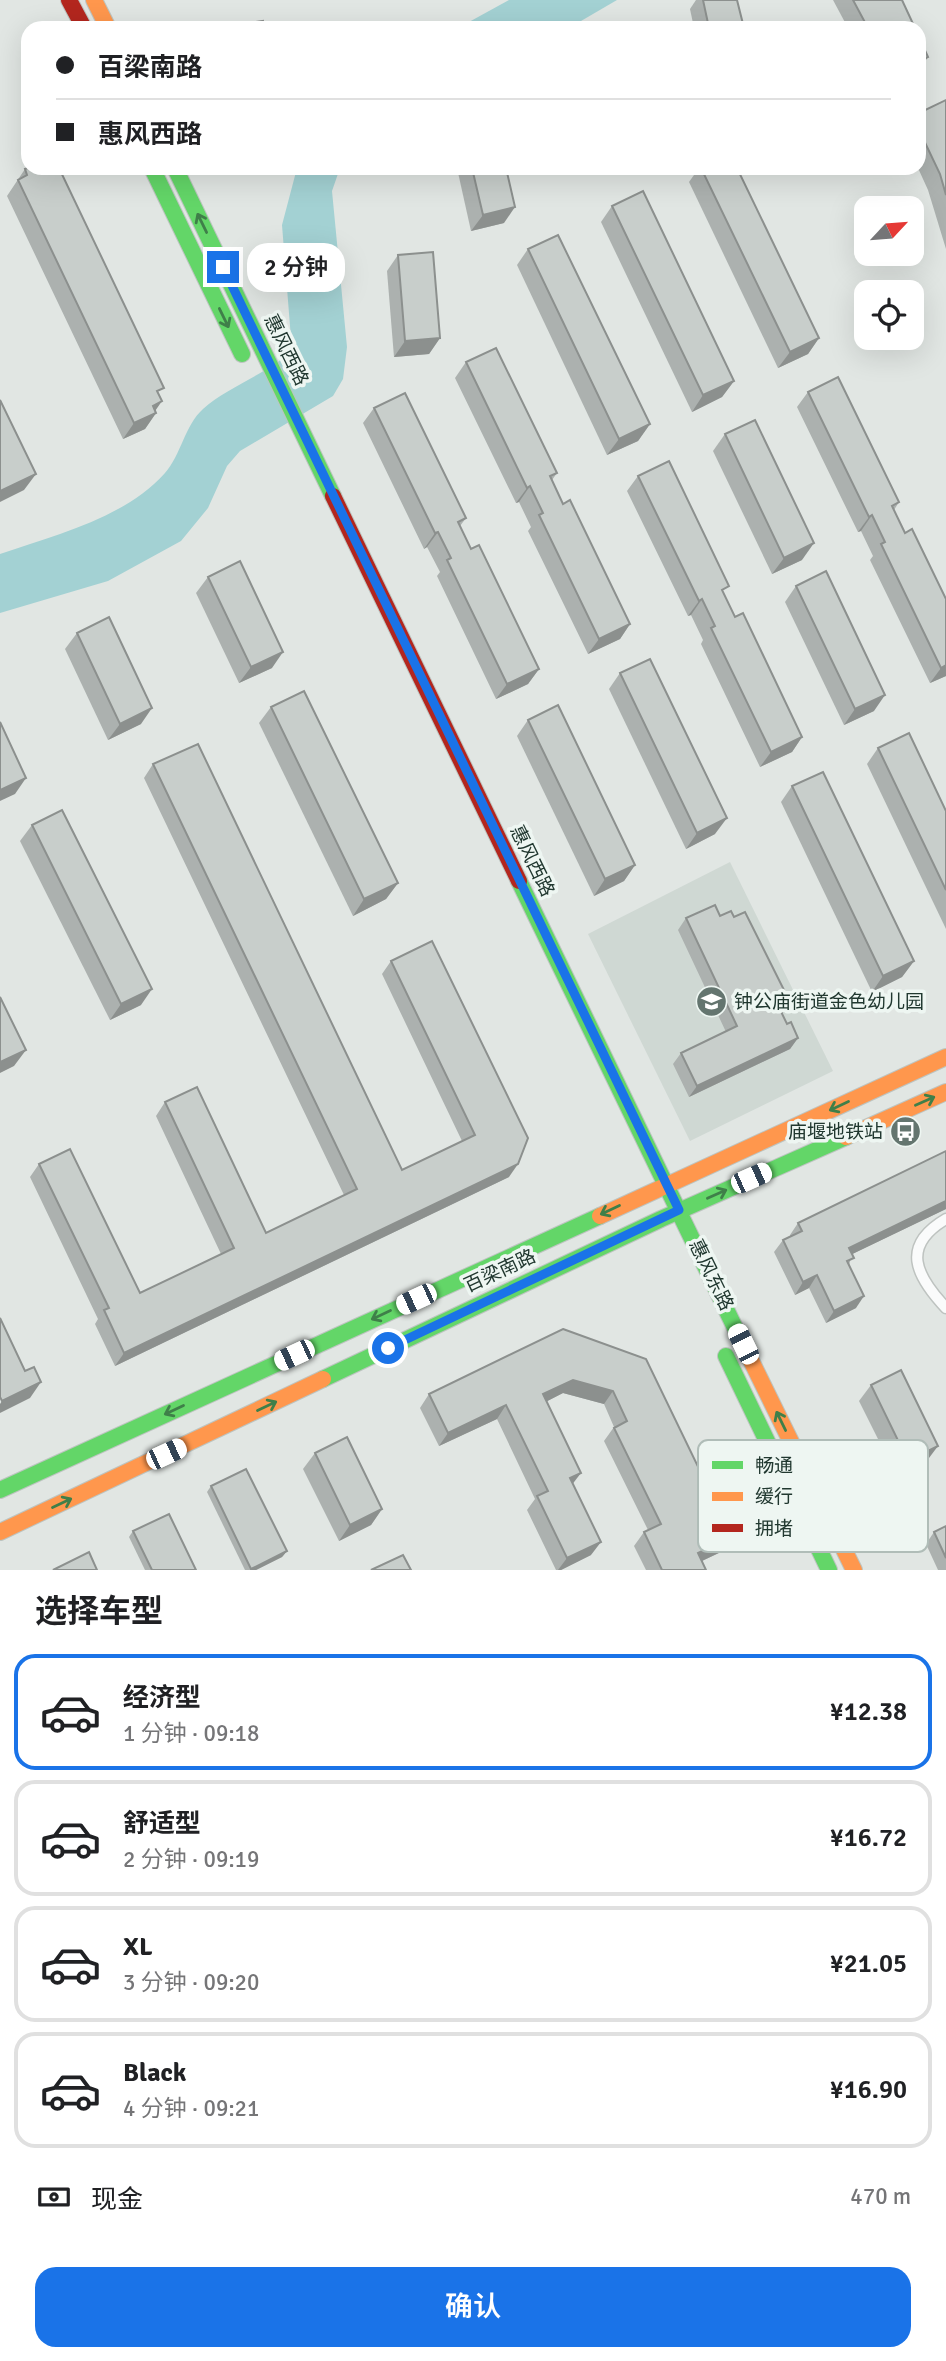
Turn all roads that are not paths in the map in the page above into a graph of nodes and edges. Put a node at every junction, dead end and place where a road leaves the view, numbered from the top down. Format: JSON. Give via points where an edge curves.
{"nodes":[{"id":1,"x":69,"y":0,"type":"edge"},
{"id":2,"x":94,"y":0,"type":"edge"},
{"id":3,"x":80,"y":21,"type":"edge"},
{"id":4,"x":104,"y":21,"type":"edge"},
{"id":5,"x":155,"y":175,"type":"edge"},
{"id":6,"x":178,"y":175,"type":"edge"},
{"id":7,"x":248,"y":368,"type":"dead end"},
{"id":8,"x":946,"y":1057,"type":"edge"},
{"id":9,"x":946,"y":1092,"type":"edge"},
{"id":10,"x":665,"y":1185,"type":"junction"},
{"id":11,"x":644,"y":1186,"type":"junction"},
{"id":12,"x":679,"y":1210,"type":"junction"},
{"id":13,"x":946,"y":1219,"type":"edge"},
{"id":14,"x":664,"y":1225,"type":"junction"},
{"id":15,"x":946,"y":1308,"type":"edge"},
{"id":16,"x":721,"y":1344,"type":"dead end"},
{"id":17,"x":767,"y":1440,"type":"edge"},
{"id":18,"x":791,"y":1440,"type":"edge"},
{"id":19,"x":0,"y":1490,"type":"edge"},
{"id":20,"x":0,"y":1532,"type":"edge"},
{"id":21,"x":820,"y":1552,"type":"edge"},
{"id":22,"x":845,"y":1552,"type":"edge"},
{"id":23,"x":829,"y":1570,"type":"edge"},
{"id":24,"x":854,"y":1570,"type":"edge"}],
"edges":[{"from":1,"to":3,"type":"street"},
{"from":2,"to":4,"type":"street"},
{"from":5,"to":7,"type":"street","one_way":true},
{"from":10,"to":6,"type":"street","name":"惠风西路","one_way":true},
{"from":8,"to":10,"type":"street","name":"百梁南路","one_way":true},
{"from":12,"to":9,"type":"street","name":"百梁南路","one_way":true},
{"from":10,"to":11,"type":"street","name":"百梁南路"},
{"from":10,"to":12,"type":"street","name":"惠风西路"},
{"from":11,"to":14,"type":"street"},
{"from":11,"to":19,"type":"street","name":"百梁南路","one_way":true},
{"from":12,"to":14,"type":"street","name":"百梁南路"},
{"from":18,"to":12,"type":"street","name":"惠风西路","one_way":true},
{"from":13,"to":15,"type":"lane","via":[[929,1229],[920,1243],[916,1264],[927,1287]]},
{"from":20,"to":14,"type":"street","name":"百梁南路","one_way":true},
{"from":16,"to":17,"type":"street"},
{"from":21,"to":23,"type":"street"},
{"from":24,"to":22,"type":"street","name":"惠风西路","one_way":true}]}
